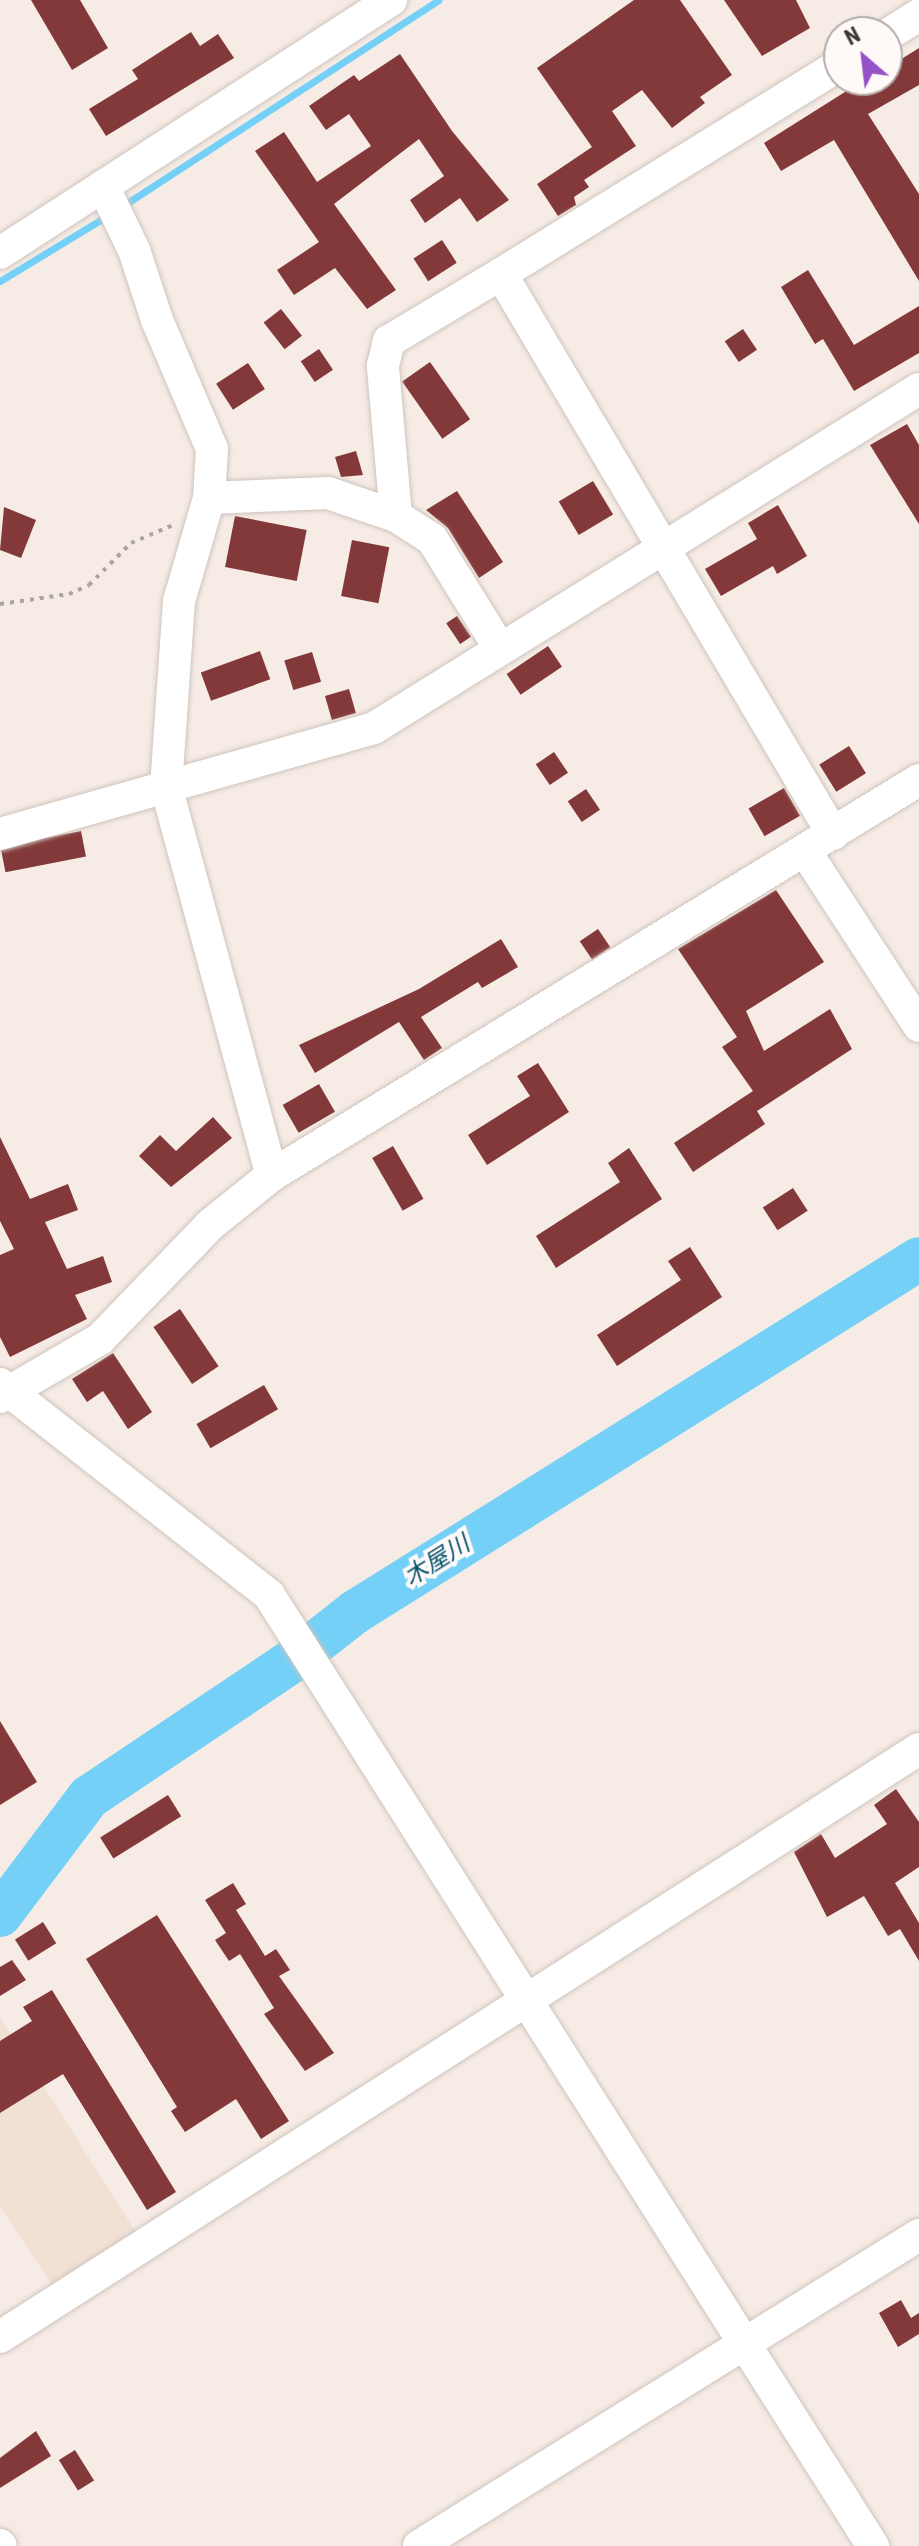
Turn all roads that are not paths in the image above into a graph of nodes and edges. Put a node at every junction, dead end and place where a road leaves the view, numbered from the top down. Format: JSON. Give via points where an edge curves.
{"nodes":[{"id":1,"x":391,"y":0,"type":"edge"},
{"id":2,"x":823,"y":75,"type":"edge"},
{"id":3,"x":103,"y":186,"type":"junction"},
{"id":4,"x":0,"y":253,"type":"edge"},
{"id":5,"x":501,"y":274,"type":"junction"},
{"id":6,"x":919,"y":389,"type":"edge"},
{"id":7,"x":207,"y":507,"type":"junction"},
{"id":8,"x":396,"y":516,"type":"junction"},
{"id":9,"x":665,"y":549,"type":"junction"},
{"id":10,"x":499,"y":647,"type":"junction"},
{"id":11,"x":919,"y":780,"type":"edge"},
{"id":12,"x":166,"y":786,"type":"junction"},
{"id":13,"x":0,"y":834,"type":"edge"},
{"id":14,"x":833,"y":834,"type":"junction"},
{"id":15,"x":805,"y":851,"type":"junction"},
{"id":16,"x":919,"y":1026,"type":"edge"},
{"id":17,"x":272,"y":1175,"type":"junction"},
{"id":18,"x":3,"y":1391,"type":"edge"},
{"id":19,"x":919,"y":1749,"type":"edge"},
{"id":20,"x":527,"y":2002,"type":"junction"},
{"id":21,"x":919,"y":2235,"type":"edge"},
{"id":22,"x":0,"y":2337,"type":"edge"},
{"id":23,"x":742,"y":2340,"type":"junction"},
{"id":24,"x":419,"y":2546,"type":"edge"},
{"id":25,"x":873,"y":2546,"type":"edge"}],
"edges":[{"from":1,"to":3,"type":"street"},
{"from":2,"to":5,"type":"street"},
{"from":3,"to":4,"type":"street"},
{"from":3,"to":7,"type":"street","via":[[134,250],[157,320],[212,449]]},
{"from":5,"to":8,"type":"street","via":[[389,341],[383,366]]},
{"from":5,"to":9,"type":"street"},
{"from":6,"to":9,"type":"street"},
{"from":7,"to":8,"type":"street","via":[[328,493]]},
{"from":7,"to":12,"type":"street","via":[[179,601]]},
{"from":8,"to":10,"type":"street","via":[[432,539]]},
{"from":9,"to":10,"type":"street"},
{"from":9,"to":14,"type":"street"},
{"from":10,"to":12,"type":"street","via":[[374,728]]},
{"from":11,"to":14,"type":"street"},
{"from":12,"to":13,"type":"street"},
{"from":12,"to":17,"type":"street"},
{"from":14,"to":15,"type":"street"},
{"from":15,"to":16,"type":"street"},
{"from":15,"to":17,"type":"street"},
{"from":17,"to":18,"type":"street","via":[[210,1225],[100,1339]]},
{"from":18,"to":20,"type":"street","via":[[233,1562],[269,1595]]},
{"from":19,"to":20,"type":"street"},
{"from":20,"to":22,"type":"street"},
{"from":20,"to":23,"type":"street"},
{"from":21,"to":23,"type":"street"},
{"from":23,"to":24,"type":"street"},
{"from":23,"to":25,"type":"street"}]}
